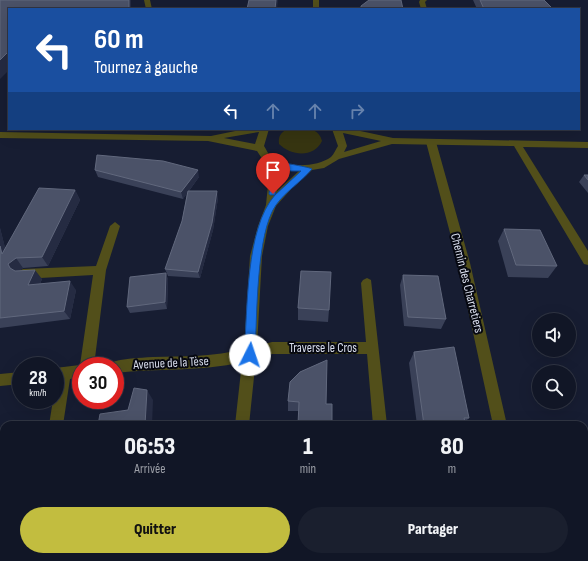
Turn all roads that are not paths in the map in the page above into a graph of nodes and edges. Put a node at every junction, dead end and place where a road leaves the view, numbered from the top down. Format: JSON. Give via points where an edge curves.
{"nodes":[{"id":1,"x":255,"y":130,"type":"edge"},
{"id":2,"x":263,"y":130,"type":"edge"},
{"id":3,"x":339,"y":130,"type":"edge"},
{"id":4,"x":343,"y":130,"type":"edge"},
{"id":5,"x":0,"y":135,"type":"edge"},
{"id":6,"x":208,"y":138,"type":"junction"},
{"id":7,"x":393,"y":141,"type":"junction"},
{"id":8,"x":431,"y":142,"type":"junction"},
{"id":9,"x":517,"y":144,"type":"junction"},
{"id":10,"x":588,"y":145,"type":"edge"},
{"id":11,"x":259,"y":148,"type":"junction"},
{"id":12,"x":337,"y":157,"type":"junction"},
{"id":13,"x":275,"y":164,"type":"junction"},
{"id":14,"x":308,"y":169,"type":"junction"},
{"id":15,"x":271,"y":205,"type":"junction"},
{"id":16,"x":115,"y":226,"type":"dead end"},
{"id":17,"x":588,"y":261,"type":"edge"},
{"id":18,"x":100,"y":270,"type":"junction"},
{"id":19,"x":23,"y":274,"type":"edge"},
{"id":20,"x":367,"y":283,"type":"dead end"},
{"id":21,"x":373,"y":348,"type":"junction"},
{"id":22,"x":250,"y":355,"type":"junction"},
{"id":23,"x":88,"y":357,"type":"edge"},
{"id":24,"x":124,"y":366,"type":"edge"},
{"id":25,"x":12,"y":379,"type":"edge"},
{"id":26,"x":0,"y":380,"type":"edge"},
{"id":27,"x":57,"y":409,"type":"edge"},
{"id":28,"x":56,"y":421,"type":"edge"},
{"id":29,"x":242,"y":421,"type":"edge"},
{"id":30,"x":380,"y":421,"type":"edge"},
{"id":31,"x":499,"y":421,"type":"edge"}],
"edges":[{"from":1,"to":6,"type":"street"},
{"from":2,"to":11,"type":"street","via":[[259,138]]},
{"from":3,"to":12,"type":"street","via":[[343,138],[343,148]]},
{"from":4,"to":7,"type":"street"},
{"from":5,"to":6,"type":"street"},
{"from":6,"to":11,"type":"street"},
{"from":7,"to":8,"type":"street"},
{"from":7,"to":12,"type":"street"},
{"from":8,"to":9,"type":"street"},
{"from":8,"to":31,"type":"street","name":"Chemin des Charretiers","via":[[464,263]]},
{"from":9,"to":10,"type":"street"},
{"from":9,"to":17,"type":"street"},
{"from":11,"to":13,"type":"street","via":[[265,157]]},
{"from":12,"to":14,"type":"street"},
{"from":13,"to":14,"type":"street"},
{"from":13,"to":15,"type":"street"},
{"from":14,"to":15,"type":"street"},
{"from":15,"to":22,"type":"street","via":[[256,256]]},
{"from":16,"to":18,"type":"street"},
{"from":18,"to":19,"type":"street"},
{"from":18,"to":23,"type":"street"},
{"from":20,"to":21,"type":"street","name":"Traverse le Cros"},
{"from":21,"to":22,"type":"street","name":"Traverse le Cros","via":[[272,348]]},
{"from":21,"to":30,"type":"street","name":"Traverse le Cros"},
{"from":22,"to":24,"type":"street","name":"Avenue de la Tèse","via":[[225,360]]},
{"from":22,"to":29,"type":"street"},
{"from":25,"to":26,"type":"street"},
{"from":27,"to":28,"type":"street"}]}
